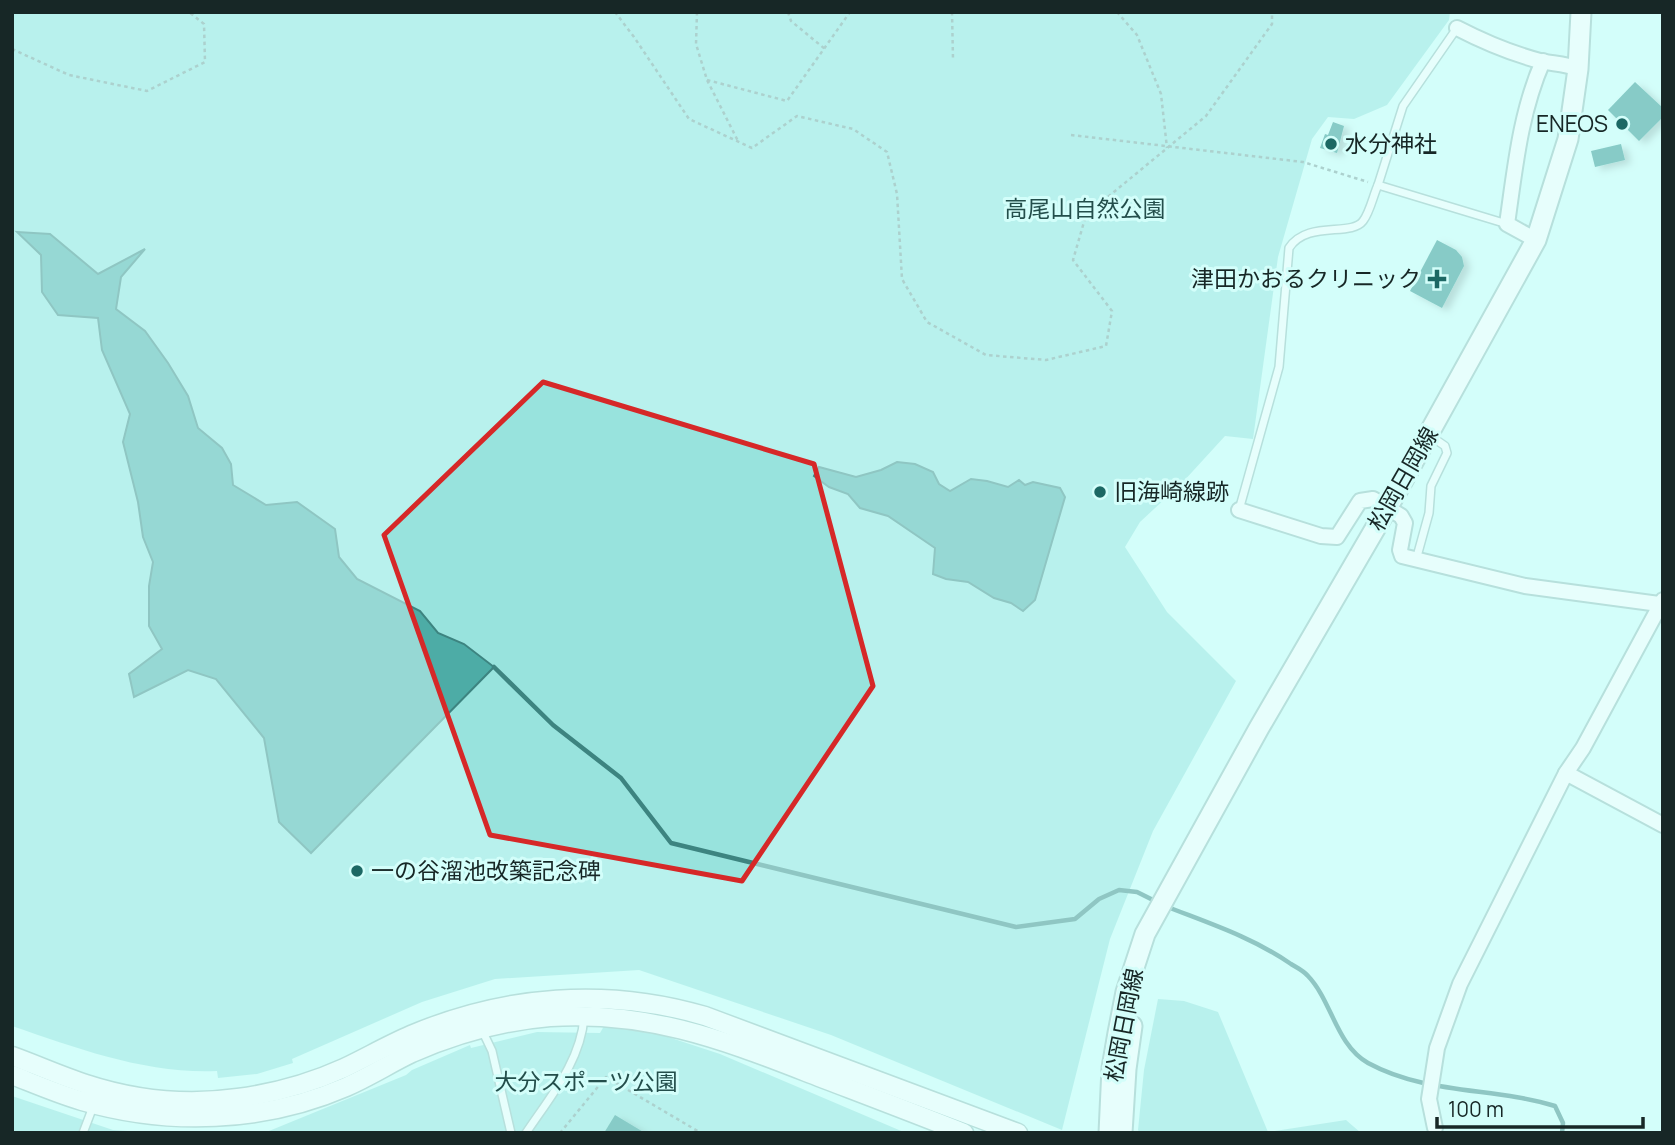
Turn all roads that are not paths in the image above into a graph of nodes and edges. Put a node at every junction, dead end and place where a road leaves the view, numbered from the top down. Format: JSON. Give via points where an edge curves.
{"nodes":[{"id":1,"x":1581,"y":12,"type":"edge"},
{"id":2,"x":1457,"y":28,"type":"joint"},
{"id":3,"x":1543,"y":61,"type":"junction"},
{"id":4,"x":1578,"y":69,"type":"junction"},
{"id":5,"x":1378,"y":185,"type":"junction"},
{"id":6,"x":1507,"y":224,"type":"junction"},
{"id":7,"x":1536,"y":240,"type":"junction"},
{"id":8,"x":1428,"y":435,"type":"junction"},
{"id":9,"x":1388,"y":507,"type":"junction"},
{"id":10,"x":1238,"y":510,"type":"joint"},
{"id":11,"x":1416,"y":560,"type":"junction"},
{"id":12,"x":1661,"y":602,"type":"edge"},
{"id":13,"x":1566,"y":773,"type":"junction"},
{"id":14,"x":1663,"y":825,"type":"edge"},
{"id":15,"x":584,"y":1017,"type":"junction"},
{"id":16,"x":481,"y":1029,"type":"junction"},
{"id":17,"x":1124,"y":1035,"type":"junction"},
{"id":18,"x":12,"y":1056,"type":"edge"},
{"id":19,"x":12,"y":1075,"type":"edge"},
{"id":20,"x":94,"y":1104,"type":"junction"},
{"id":21,"x":1435,"y":1128,"type":"dead end"},
{"id":22,"x":83,"y":1133,"type":"edge"},
{"id":23,"x":511,"y":1133,"type":"edge"},
{"id":24,"x":526,"y":1133,"type":"edge"},
{"id":25,"x":964,"y":1133,"type":"edge"},
{"id":26,"x":1018,"y":1133,"type":"edge"},
{"id":27,"x":1109,"y":1133,"type":"edge"},
{"id":28,"x":1122,"y":1133,"type":"edge"}],
"edges":[{"from":1,"to":4,"type":"main road","name":"松岡日岡線"},
{"from":2,"to":3,"type":"street","via":[[1497,48]]},
{"from":2,"to":5,"type":"lane","via":[[1403,106]]},
{"from":3,"to":4,"type":"street"},
{"from":3,"to":6,"type":"street","via":[[1525,111]]},
{"from":4,"to":7,"type":"main road","name":"松岡日岡線","via":[[1568,139]]},
{"from":5,"to":6,"type":"lane"},
{"from":5,"to":10,"type":"lane","via":[[1357,226],[1315,231],[1295,239],[1289,248],[1279,367]]},
{"from":6,"to":7,"type":"street"},
{"from":7,"to":8,"type":"main road","name":"松岡日岡線"},
{"from":8,"to":9,"type":"main road","name":"松岡日岡線"},
{"from":8,"to":11,"type":"lane","via":[[1445,446],[1447,453],[1431,486]]},
{"from":9,"to":10,"type":"street","via":[[1373,499],[1360,501],[1337,537]]},
{"from":9,"to":11,"type":"street","via":[[1405,523],[1402,556]]},
{"from":9,"to":17,"type":"main road","name":"松岡日岡線","via":[[1154,920],[1155,938]]},
{"from":11,"to":12,"type":"street","via":[[1525,586]]},
{"from":12,"to":13,"type":"street"},
{"from":13,"to":14,"type":"street"},
{"from":13,"to":21,"type":"street","via":[[1460,984],[1437,1048],[1429,1099]]},
{"from":15,"to":16,"type":"street","via":[[536,1019]]},
{"from":15,"to":24,"type":"lane","via":[[572,1063]]},
{"from":15,"to":25,"type":"street","via":[[649,1021],[705,1035]]},
{"from":16,"to":20,"type":"street","via":[[423,1049],[338,1090],[258,1112],[194,1118]]},
{"from":16,"to":23,"type":"lane","via":[[492,1051]]},
{"from":17,"to":27,"type":"main road","name":"松岡日岡線","via":[[1112,1068]]},
{"from":17,"to":28,"type":"main road","name":"松岡日岡線"},
{"from":18,"to":26,"type":"street","via":[[114,1092],[165,1100],[226,1099],[301,1084],[472,1013],[544,1000],[608,999],[705,1016]]},
{"from":19,"to":20,"type":"street"},
{"from":20,"to":22,"type":"lane"}]}
